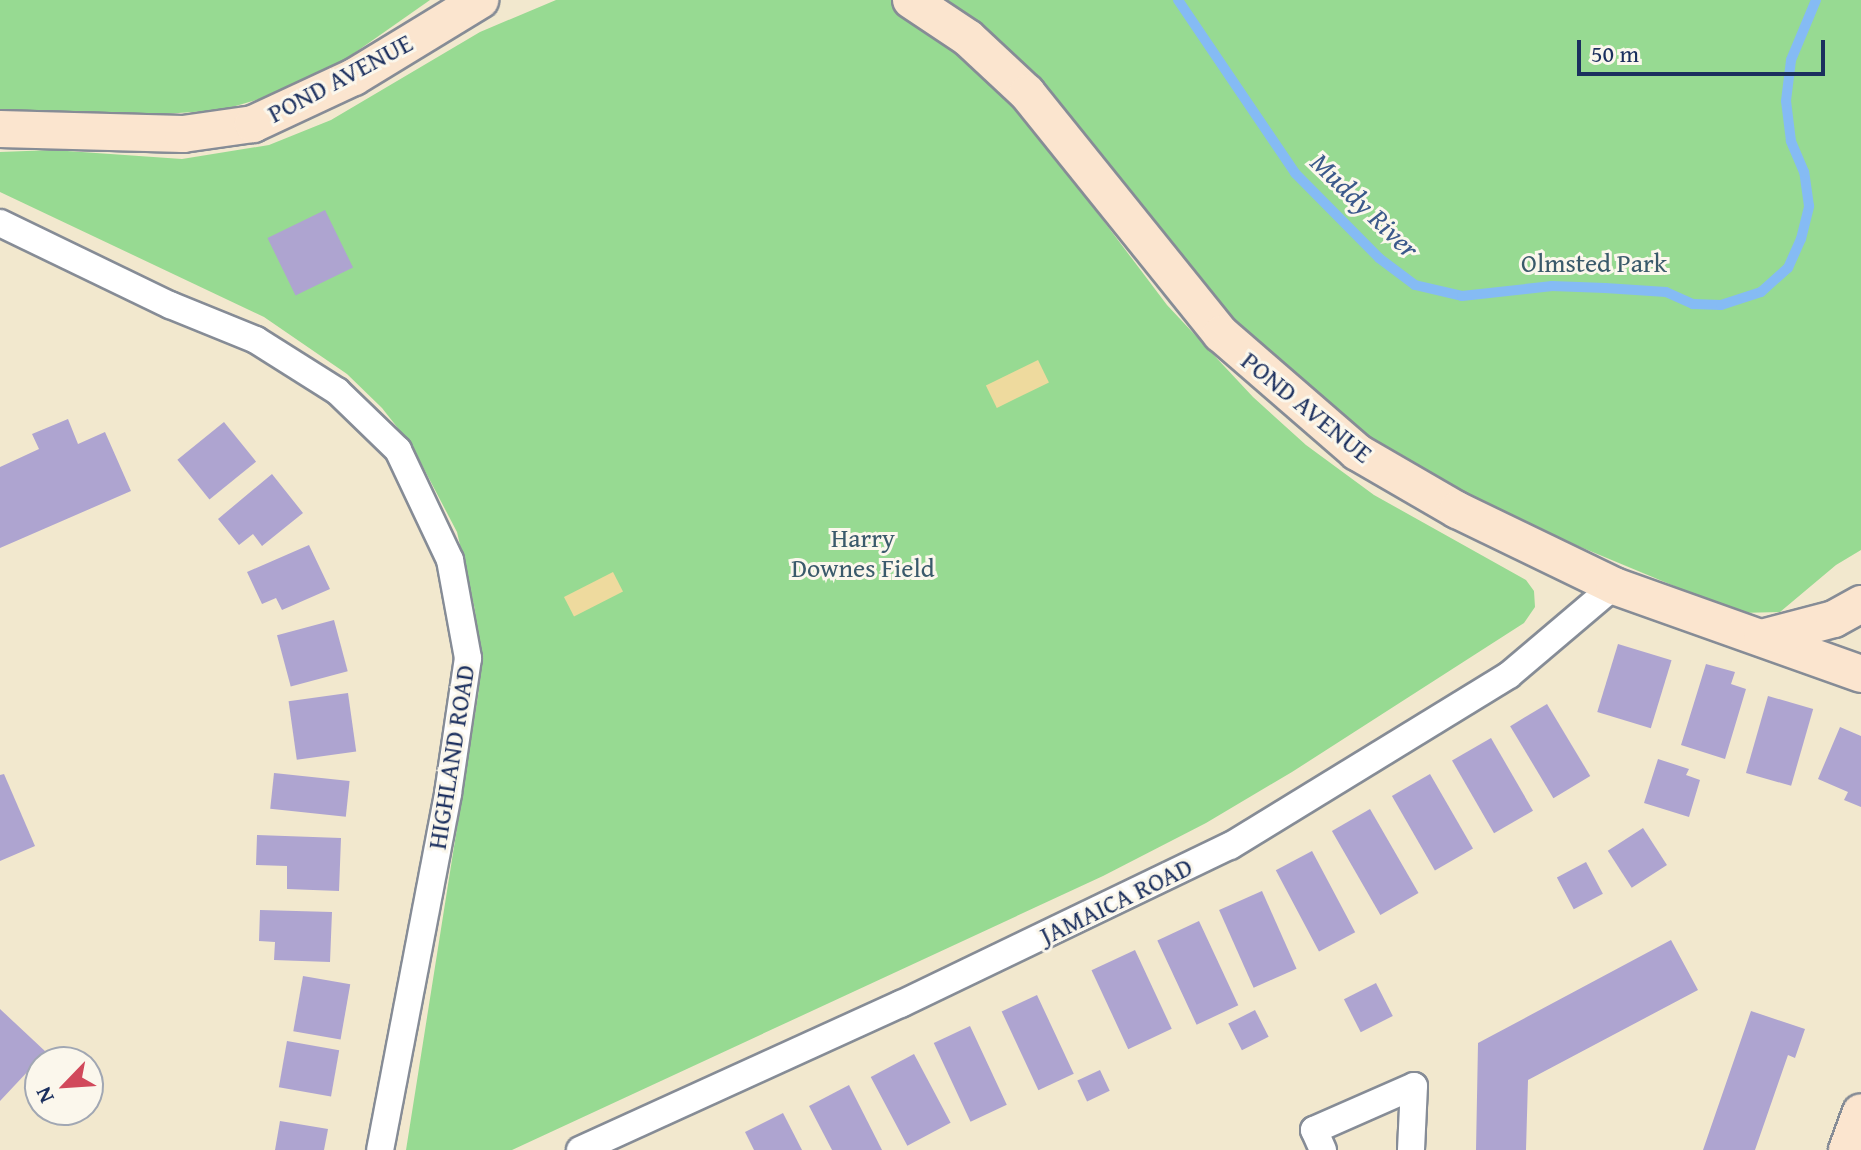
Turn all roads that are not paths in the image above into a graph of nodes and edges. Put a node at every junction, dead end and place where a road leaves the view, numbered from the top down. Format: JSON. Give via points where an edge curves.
{"nodes":[{"id":1,"x":480,"y":0,"type":"edge"},
{"id":2,"x":911,"y":0,"type":"edge"},
{"id":3,"x":0,"y":129,"type":"edge"},
{"id":4,"x":0,"y":223,"type":"edge"},
{"id":5,"x":1614,"y":586,"type":"junction"},
{"id":6,"x":1861,"y":604,"type":"edge"},
{"id":7,"x":1861,"y":613,"type":"edge"},
{"id":8,"x":1861,"y":637,"type":"edge"},
{"id":9,"x":1762,"y":638,"type":"junction"},
{"id":10,"x":1861,"y":674,"type":"edge"},
{"id":11,"x":1861,"y":1112,"type":"edge"},
{"id":12,"x":380,"y":1150,"type":"edge"},
{"id":13,"x":580,"y":1150,"type":"edge"},
{"id":14,"x":1323,"y":1150,"type":"edge"},
{"id":15,"x":1411,"y":1150,"type":"edge"},
{"id":16,"x":1847,"y":1150,"type":"edge"}],
"edges":[{"from":1,"to":3,"type":"main road","name":"POND AVENUE","via":[[354,77],[253,124],[183,134]]},
{"from":2,"to":5,"type":"main road","name":"POND AVENUE","via":[[968,38],[1027,93],[1221,334],[1297,403],[1357,452],[1400,478]]},
{"from":4,"to":12,"type":"street","name":"HIGHLAND ROAD","via":[[256,340],[337,391],[398,450],[450,560],[468,658],[448,794]]},
{"from":5,"to":9,"type":"main road","name":"POND AVENUE"},
{"from":5,"to":13,"type":"street","name":"JAMAICA ROAD","via":[[1509,675],[1230,846]]},
{"from":6,"to":9,"type":"main road","via":[[1834,619]]},
{"from":7,"to":8,"type":"main road"},
{"from":9,"to":10,"type":"main road","name":"POND AVENUE"},
{"from":11,"to":16,"type":"main road"},
{"from":14,"to":15,"type":"street","via":[[1314,1130],[1414,1086]]}]}
